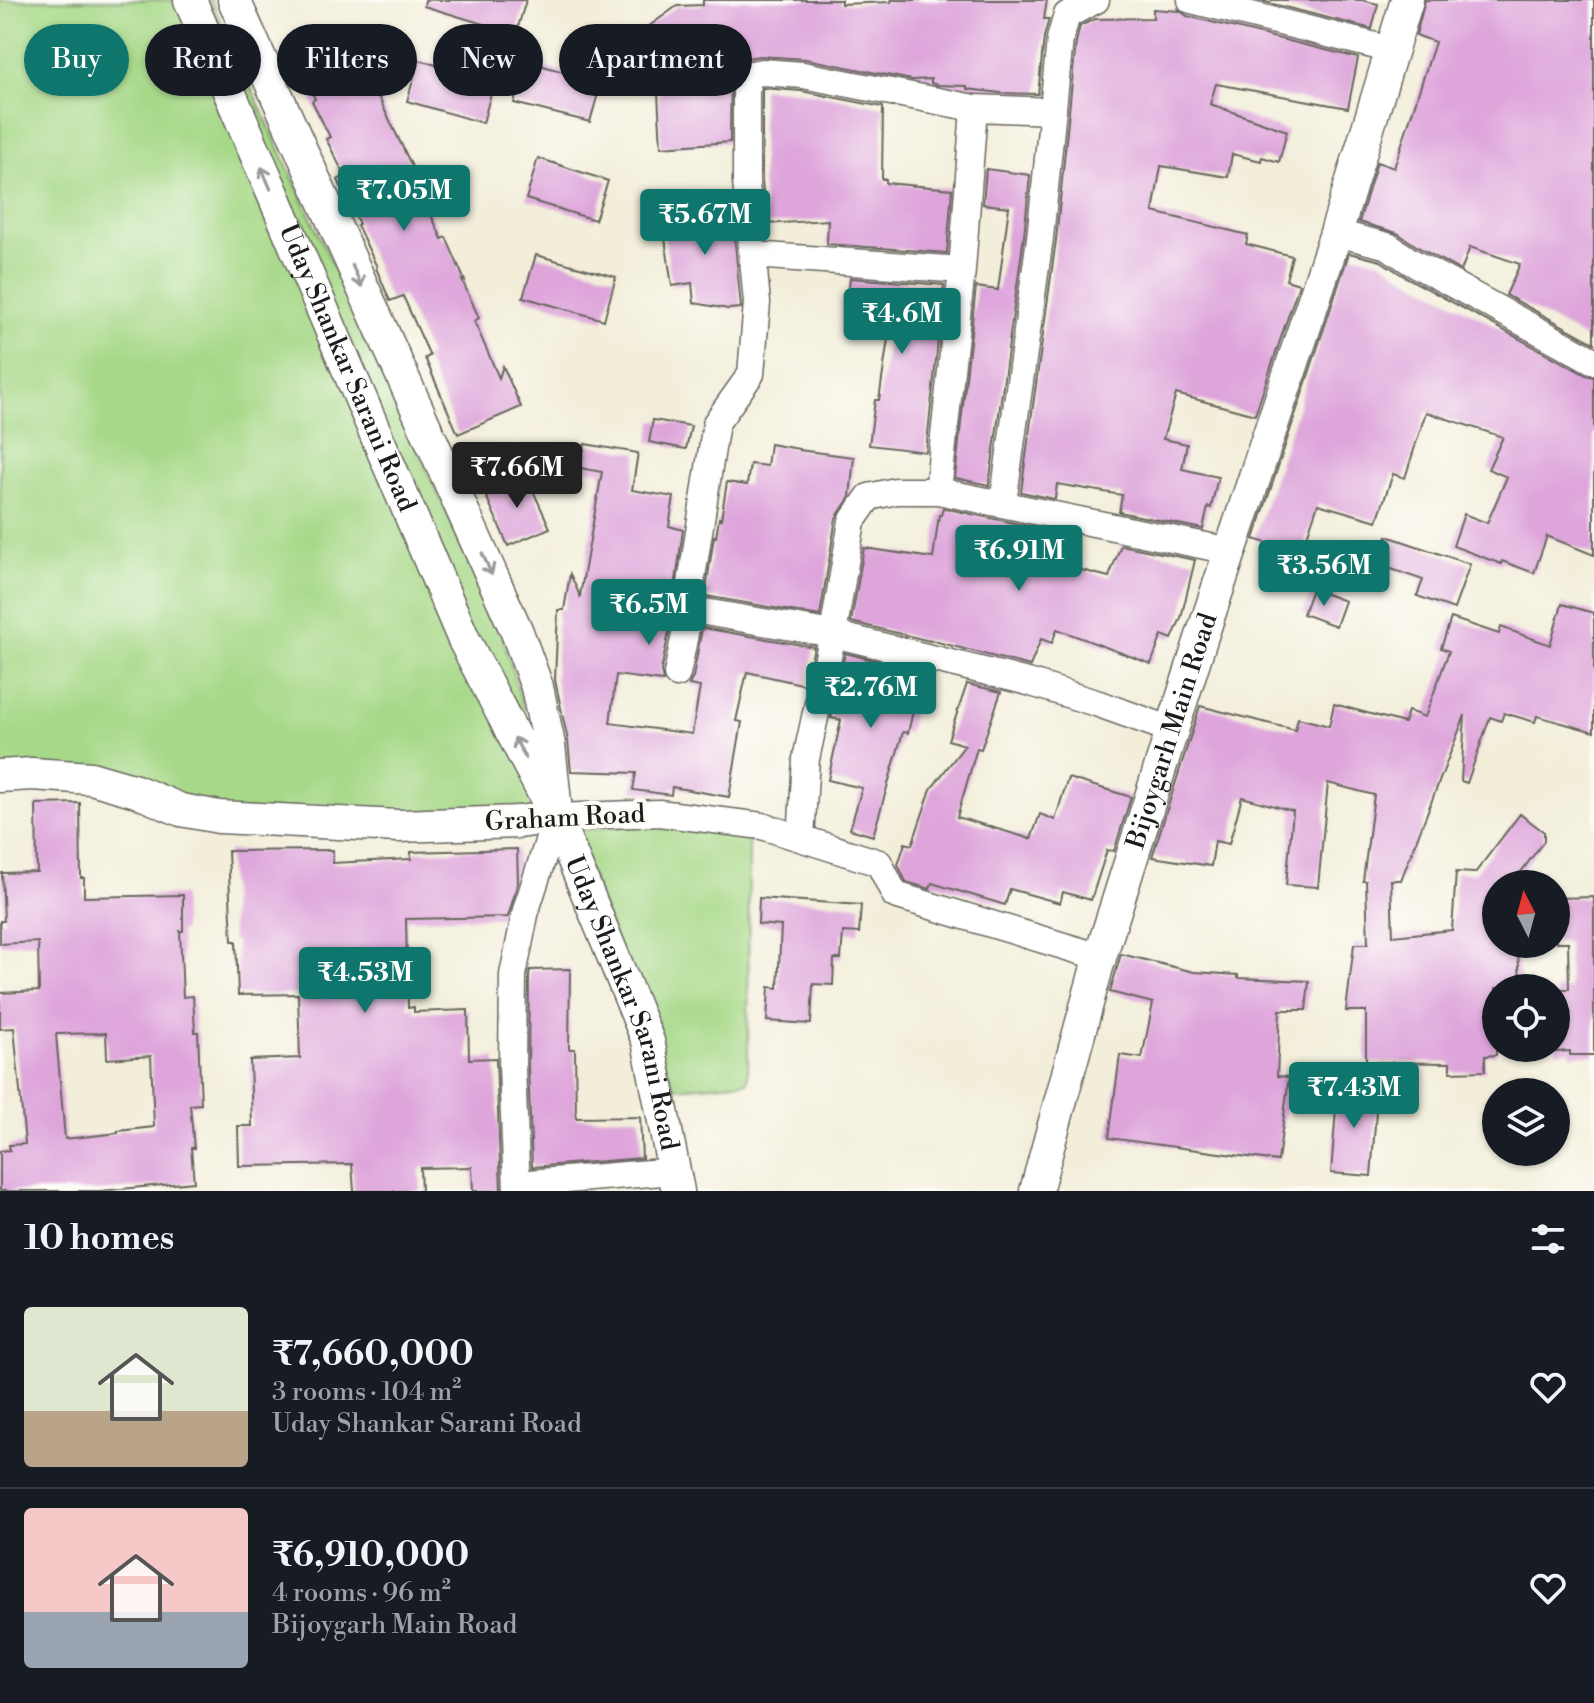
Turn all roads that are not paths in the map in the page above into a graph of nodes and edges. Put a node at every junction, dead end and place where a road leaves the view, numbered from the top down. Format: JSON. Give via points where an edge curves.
{"nodes":[{"id":1,"x":190,"y":0,"type":"edge"},
{"id":2,"x":234,"y":0,"type":"edge"},
{"id":3,"x":1096,"y":0,"type":"edge"},
{"id":4,"x":1191,"y":0,"type":"edge"},
{"id":5,"x":1407,"y":0,"type":"edge"},
{"id":6,"x":1392,"y":50,"type":"junction"},
{"id":7,"x":974,"y":108,"type":"junction"},
{"id":8,"x":1053,"y":111,"type":"junction"},
{"id":9,"x":1336,"y":233,"type":"junction"},
{"id":10,"x":753,"y":255,"type":"junction"},
{"id":11,"x":962,"y":270,"type":"junction"},
{"id":12,"x":1594,"y":361,"type":"edge"},
{"id":13,"x":938,"y":491,"type":"junction"},
{"id":14,"x":1003,"y":503,"type":"junction"},
{"id":15,"x":1230,"y":551,"type":"junction"},
{"id":16,"x":687,"y":609,"type":"junction"},
{"id":17,"x":833,"y":634,"type":"junction"},
{"id":18,"x":677,"y":674,"type":"dead end"},
{"id":19,"x":1172,"y":730,"type":"junction"},
{"id":20,"x":0,"y":776,"type":"edge"},
{"id":21,"x":556,"y":817,"type":"junction"},
{"id":22,"x":801,"y":838,"type":"junction"},
{"id":23,"x":1100,"y":957,"type":"junction"},
{"id":24,"x":676,"y":1181,"type":"edge"},
{"id":25,"x":517,"y":1187,"type":"edge"},
{"id":26,"x":1036,"y":1191,"type":"edge"}],
"edges":[{"from":21,"to":1,"type":"street","name":"Uday Shankar Sarani Road","one_way":true,"via":[[464,640]]},
{"from":2,"to":21,"type":"street","name":"Uday Shankar Sarani Road","one_way":true,"via":[[517,632],[537,687]]},
{"from":3,"to":8,"type":"street","via":[[1067,15]]},
{"from":4,"to":6,"type":"street"},
{"from":5,"to":6,"type":"street","name":"Bijoygarh Main Road"},
{"from":6,"to":9,"type":"street","name":"Bijoygarh Main Road"},
{"from":7,"to":8,"type":"street"},
{"from":7,"to":10,"type":"street","via":[[803,75],[746,75],[746,182]]},
{"from":7,"to":11,"type":"street"},
{"from":8,"to":14,"type":"street"},
{"from":9,"to":12,"type":"street","via":[[1388,246]]},
{"from":9,"to":15,"type":"street","name":"Bijoygarh Main Road"},
{"from":10,"to":11,"type":"street"},
{"from":10,"to":16,"type":"street","via":[[757,303],[751,374],[716,423]]},
{"from":11,"to":13,"type":"street"},
{"from":13,"to":14,"type":"street"},
{"from":13,"to":17,"type":"street","via":[[869,497],[860,509],[852,521]]},
{"from":14,"to":15,"type":"street"},
{"from":15,"to":19,"type":"street","name":"Bijoygarh Main Road"},
{"from":16,"to":17,"type":"street"},
{"from":16,"to":18,"type":"street"},
{"from":17,"to":19,"type":"street","via":[[1028,682]]},
{"from":17,"to":22,"type":"street","via":[[806,759]]},
{"from":19,"to":23,"type":"street","name":"Bijoygarh Main Road"},
{"from":20,"to":21,"type":"street","name":"Graham Road","via":[[91,778],[181,810],[219,817],[398,826]]},
{"from":21,"to":22,"type":"street","name":"Graham Road","via":[[659,813],[762,826]]},
{"from":21,"to":24,"type":"street","name":"Uday Shankar Sarani Road","via":[[648,1041]]},
{"from":21,"to":25,"type":"street","via":[[526,910],[513,975]]},
{"from":22,"to":23,"type":"street","name":"Graham Road","via":[[879,863],[895,895]]},
{"from":23,"to":26,"type":"street","name":"Bijoygarh Main Road"},
{"from":24,"to":25,"type":"street"}]}
